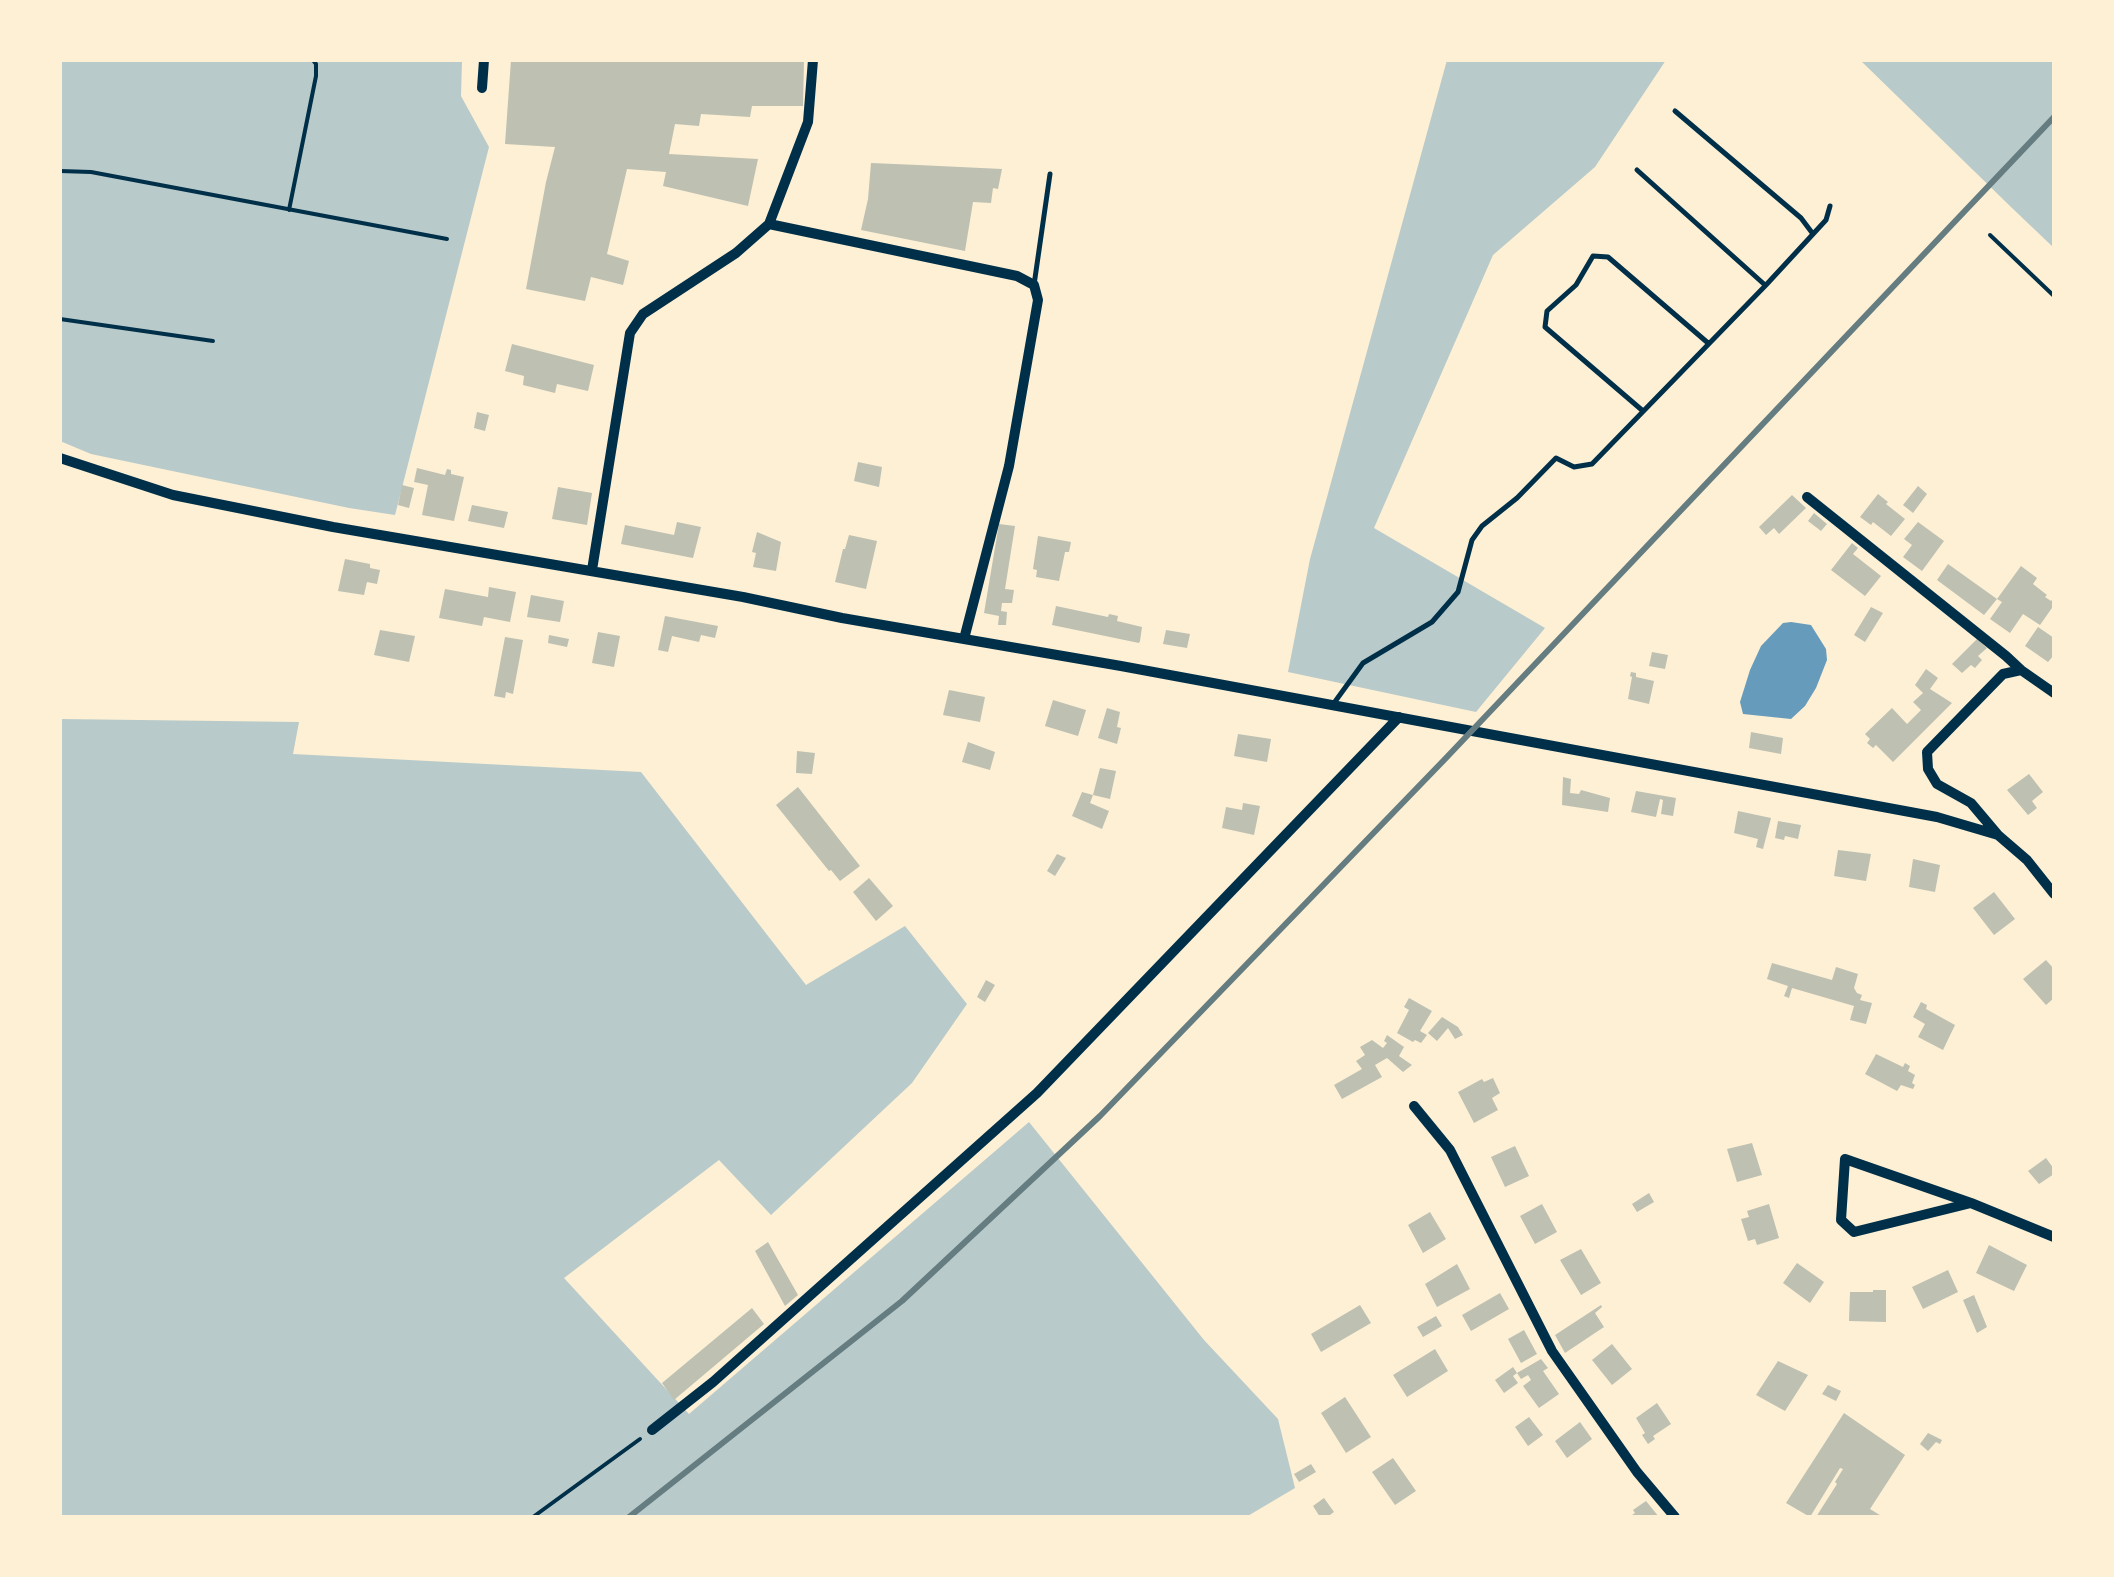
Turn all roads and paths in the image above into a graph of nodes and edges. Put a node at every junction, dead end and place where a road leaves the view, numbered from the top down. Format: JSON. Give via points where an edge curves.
{"nodes":[{"id":1,"x":313,"y":60,"type":"edge"},
{"id":2,"x":484,"y":60,"type":"edge"},
{"id":3,"x":813,"y":60,"type":"edge"},
{"id":4,"x":482,"y":88,"type":"dead end"},
{"id":5,"x":1675,"y":111,"type":"dead end"},
{"id":6,"x":1637,"y":170,"type":"dead end"},
{"id":7,"x":60,"y":171,"type":"edge"},
{"id":8,"x":1050,"y":174,"type":"dead end"},
{"id":9,"x":1830,"y":206,"type":"dead end"},
{"id":10,"x":289,"y":210,"type":"junction"},
{"id":11,"x":768,"y":224,"type":"junction"},
{"id":12,"x":1812,"y":234,"type":"junction"},
{"id":13,"x":1990,"y":235,"type":"dead end"},
{"id":14,"x":448,"y":239,"type":"dead end"},
{"id":15,"x":1034,"y":284,"type":"junction"},
{"id":16,"x":1766,"y":286,"type":"junction"},
{"id":17,"x":2054,"y":296,"type":"edge"},
{"id":18,"x":60,"y":320,"type":"edge"},
{"id":19,"x":213,"y":341,"type":"dead end"},
{"id":20,"x":1708,"y":343,"type":"junction"},
{"id":21,"x":1643,"y":411,"type":"junction"},
{"id":22,"x":60,"y":458,"type":"edge"},
{"id":23,"x":1807,"y":497,"type":"dead end"},
{"id":24,"x":592,"y":570,"type":"junction"},
{"id":25,"x":964,"y":639,"type":"junction"},
{"id":26,"x":2020,"y":670,"type":"junction"},
{"id":27,"x":2054,"y":694,"type":"edge"},
{"id":28,"x":1332,"y":705,"type":"junction"},
{"id":29,"x":1399,"y":717,"type":"junction"},
{"id":30,"x":1998,"y":835,"type":"junction"},
{"id":31,"x":2054,"y":894,"type":"edge"},
{"id":32,"x":1414,"y":1106,"type":"dead end"},
{"id":33,"x":1971,"y":1203,"type":"junction"},
{"id":34,"x":2054,"y":1237,"type":"edge"},
{"id":35,"x":652,"y":1430,"type":"joint"},
{"id":36,"x":533,"y":1517,"type":"edge"},
{"id":37,"x":1675,"y":1517,"type":"edge"}],
"edges":[{"from":1,"to":10,"type":"path","via":[[316,76]]},
{"from":2,"to":4,"type":"street"},
{"from":3,"to":11,"type":"street","via":[[808,122]]},
{"from":5,"to":12,"type":"lane"},
{"from":6,"to":16,"type":"lane"},
{"from":7,"to":10,"type":"path"},
{"from":8,"to":15,"type":"lane"},
{"from":9,"to":12,"type":"lane"},
{"from":10,"to":14,"type":"path"},
{"from":11,"to":15,"type":"street"},
{"from":11,"to":24,"type":"street","via":[[643,314],[630,333]]},
{"from":12,"to":16,"type":"lane"},
{"from":13,"to":17,"type":"path"},
{"from":15,"to":25,"type":"street","via":[[1038,300],[1009,466]]},
{"from":16,"to":20,"type":"lane"},
{"from":18,"to":19,"type":"path"},
{"from":20,"to":21,"type":"lane"},
{"from":20,"to":21,"type":"lane","via":[[1608,257],[1594,256],[1576,285],[1547,311],[1545,328]]},
{"from":21,"to":28,"type":"lane","via":[[1592,464],[1574,468],[1556,458],[1482,526],[1458,592],[1432,622],[1363,662]]},
{"from":22,"to":24,"type":"street","via":[[172,495]]},
{"from":23,"to":26,"type":"street"},
{"from":24,"to":25,"type":"street"},
{"from":25,"to":28,"type":"street"},
{"from":26,"to":27,"type":"street"},
{"from":26,"to":30,"type":"street","via":[[2003,674],[1928,752],[1937,784],[1972,803]]},
{"from":28,"to":29,"type":"street"},
{"from":29,"to":30,"type":"street","via":[[1937,817]]},
{"from":29,"to":35,"type":"street","via":[[1037,1093]]},
{"from":30,"to":31,"type":"street"},
{"from":32,"to":37,"type":"street","via":[[1450,1150],[1552,1351]]},
{"from":33,"to":33,"type":"street","via":[[1960,1199],[1845,1159],[1841,1220],[1854,1232]]},
{"from":33,"to":34,"type":"street"},
{"from":35,"to":36,"type":"path"}]}
